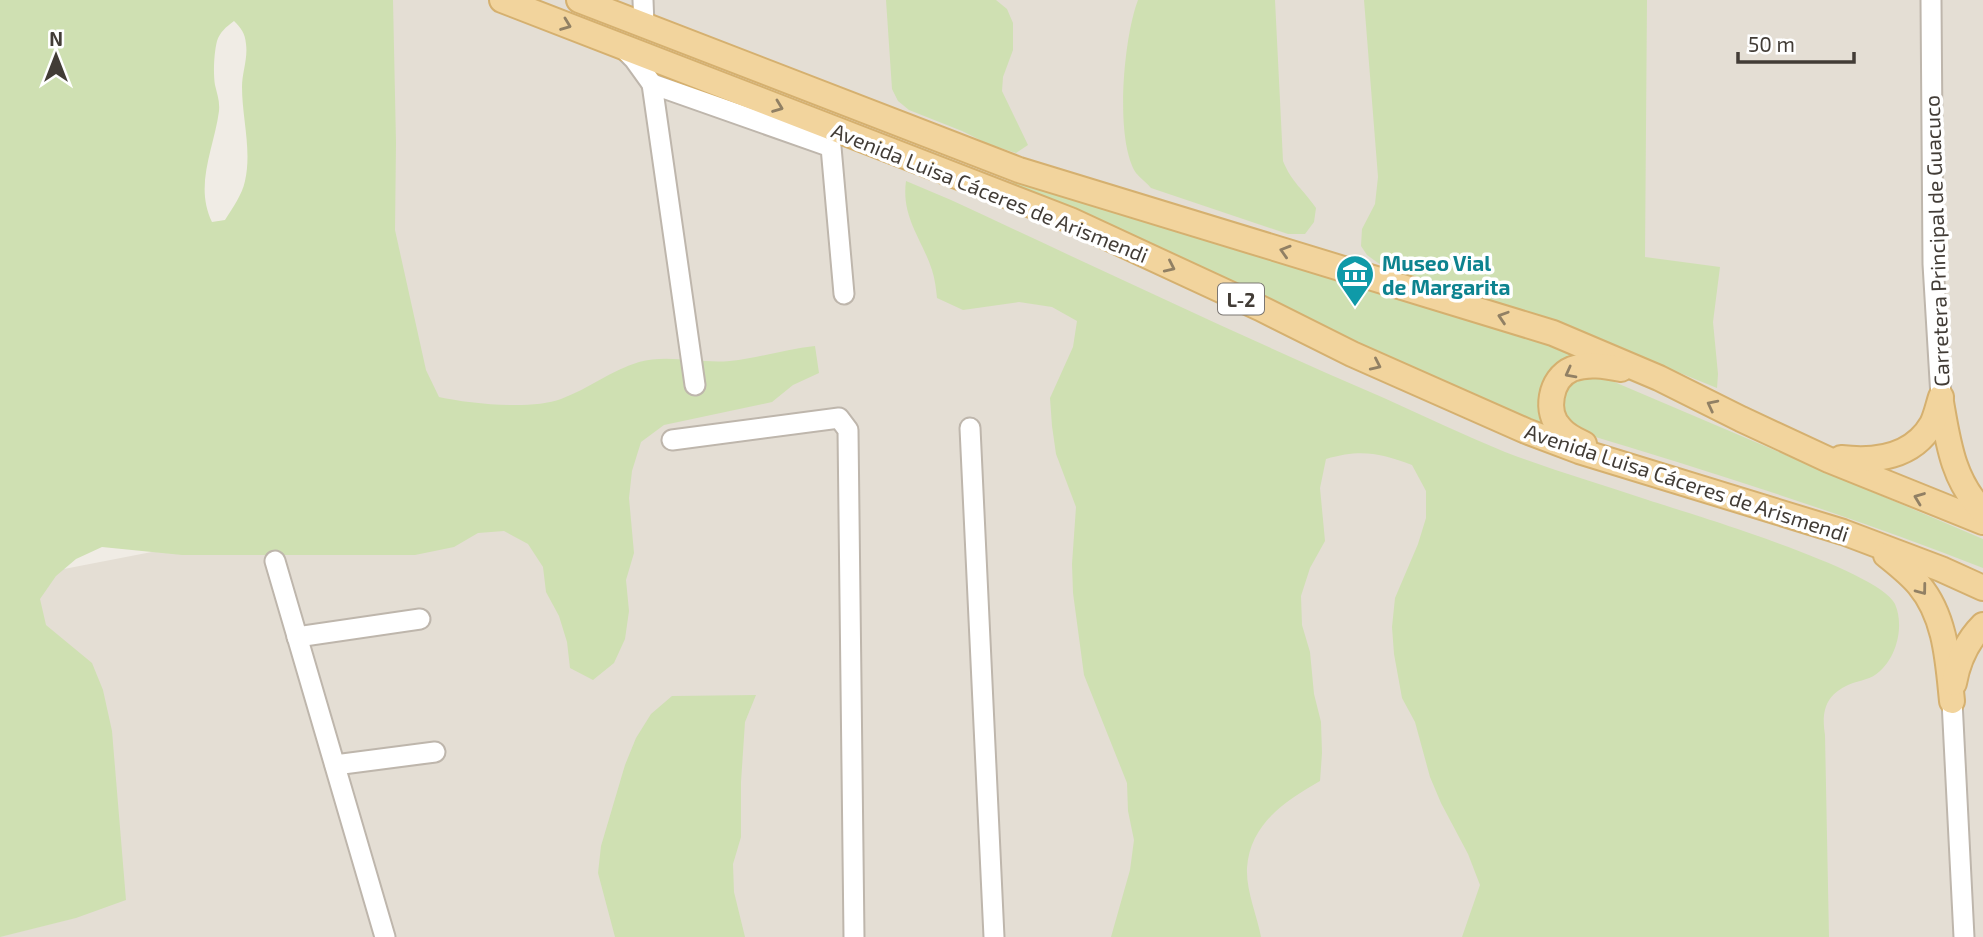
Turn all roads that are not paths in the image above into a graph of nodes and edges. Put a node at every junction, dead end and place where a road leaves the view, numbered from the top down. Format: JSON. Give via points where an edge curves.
{"nodes":[{"id":1,"x":502,"y":0,"type":"edge"},
{"id":2,"x":579,"y":0,"type":"edge"},
{"id":3,"x":643,"y":0,"type":"edge"},
{"id":4,"x":1931,"y":0,"type":"edge"},
{"id":5,"x":644,"y":25,"type":"junction"},
{"id":6,"x":621,"y":46,"type":"junction"},
{"id":7,"x":652,"y":84,"type":"junction"},
{"id":8,"x":845,"y":294,"type":"dead end"},
{"id":9,"x":1659,"y":377,"type":"junction"},
{"id":10,"x":695,"y":385,"type":"dead end"},
{"id":11,"x":1941,"y":397,"type":"junction"},
{"id":12,"x":970,"y":428,"type":"dead end"},
{"id":13,"x":672,"y":440,"type":"dead end"},
{"id":14,"x":1818,"y":456,"type":"junction"},
{"id":15,"x":1634,"y":467,"type":"junction"},
{"id":16,"x":1983,"y":511,"type":"edge"},
{"id":17,"x":1983,"y":523,"type":"edge"},
{"id":18,"x":1872,"y":543,"type":"junction"},
{"id":19,"x":275,"y":561,"type":"dead end"},
{"id":20,"x":1983,"y":588,"type":"edge"},
{"id":21,"x":421,"y":619,"type":"dead end"},
{"id":22,"x":1983,"y":625,"type":"edge"},
{"id":23,"x":297,"y":637,"type":"junction"},
{"id":24,"x":1952,"y":701,"type":"junction"},
{"id":25,"x":435,"y":752,"type":"dead end"},
{"id":26,"x":335,"y":765,"type":"junction"},
{"id":27,"x":385,"y":937,"type":"edge"},
{"id":28,"x":854,"y":937,"type":"edge"},
{"id":29,"x":994,"y":937,"type":"edge"},
{"id":30,"x":1964,"y":937,"type":"edge"}],
"edges":[{"from":1,"to":6,"type":"main road","name":"Avenida Luisa Cáceres de Arismendi","number":"L-2","one_way":true},
{"from":2,"to":5,"type":"main road","name":"Avenida Luisa Cáceres de Arismendi"},
{"from":3,"to":5,"type":"street"},
{"from":4,"to":11,"type":"street","name":"Carretera Principal de Guacuco","via":[[1933,264]]},
{"from":9,"to":5,"type":"main road","name":"Avenida Luisa Cáceres de Arismendi","one_way":true,"via":[[1528,325],[1019,170]]},
{"from":6,"to":7,"type":"street"},
{"from":6,"to":15,"type":"main road","name":"Avenida Luisa Cáceres de Arismendi","number":"L-2","one_way":true,"via":[[1070,220],[1460,404],[1579,451]]},
{"from":7,"to":8,"type":"street","via":[[831,147]]},
{"from":7,"to":10,"type":"street"},
{"from":14,"to":9,"type":"main road","name":"Avenida Luisa Cáceres de Arismendi","one_way":true},
{"from":9,"to":15,"type":"main road","one_way":true,"via":[[1604,365],[1586,366],[1570,369],[1553,392],[1552,417],[1560,429]]},
{"from":11,"to":14,"type":"main road","via":[[1933,422],[1907,450],[1874,460]]},
{"from":11,"to":16,"type":"main road","via":[[1958,475]]},
{"from":12,"to":29,"type":"street"},
{"from":13,"to":28,"type":"street","via":[[839,418],[848,430]]},
{"from":17,"to":14,"type":"main road","name":"Avenida Luisa Cáceres de Arismendi","one_way":true},
{"from":15,"to":18,"type":"main road","name":"Avenida Luisa Cáceres de Arismendi","number":"L-2"},
{"from":18,"to":20,"type":"main road","name":"Avenida Luisa Cáceres de Arismendi","number":"L-2"},
{"from":18,"to":24,"type":"main road","one_way":true,"via":[[1920,585],[1933,605],[1945,643]]},
{"from":19,"to":23,"type":"street"},
{"from":21,"to":23,"type":"street"},
{"from":22,"to":24,"type":"main road","via":[[1956,670]]},
{"from":23,"to":26,"type":"street"},
{"from":24,"to":30,"type":"street"},
{"from":25,"to":26,"type":"street"},
{"from":26,"to":27,"type":"street"}]}
